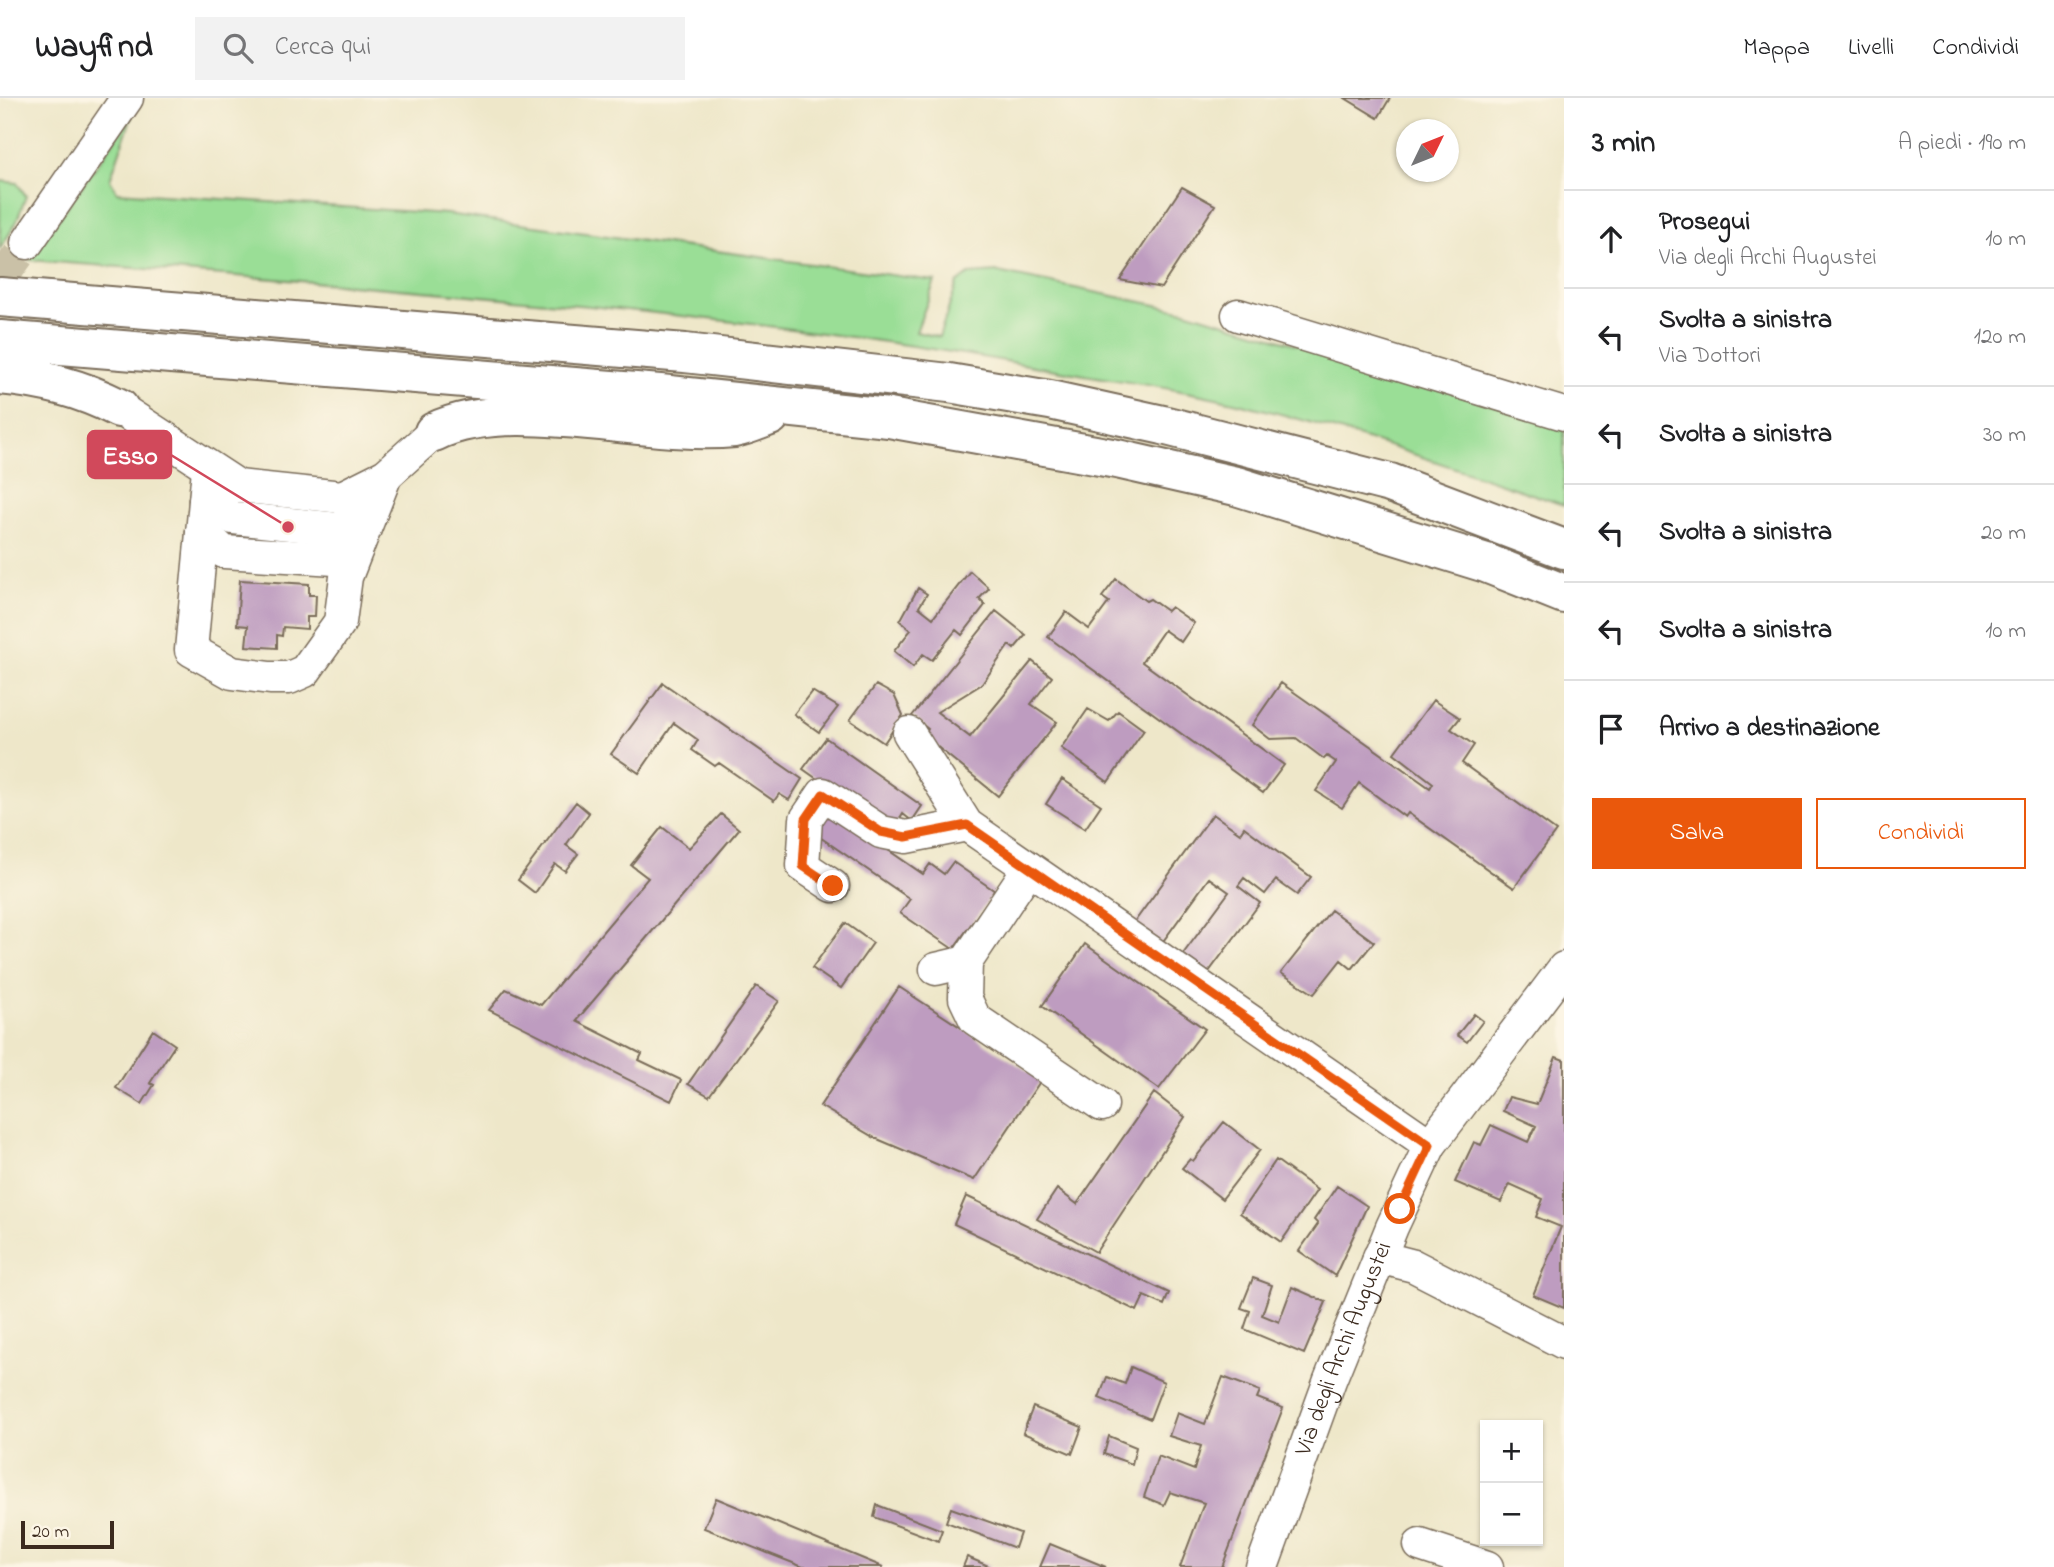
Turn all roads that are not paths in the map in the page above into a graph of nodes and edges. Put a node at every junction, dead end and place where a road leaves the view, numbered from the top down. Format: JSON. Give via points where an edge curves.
{"nodes":[{"id":1,"x":127,"y":98,"type":"edge"},
{"id":2,"x":27,"y":243,"type":"tunnel mouth"},
{"id":3,"x":0,"y":297,"type":"edge"},
{"id":4,"x":1238,"y":315,"type":"dead end"},
{"id":5,"x":0,"y":340,"type":"edge"},
{"id":6,"x":0,"y":374,"type":"edge"},
{"id":7,"x":118,"y":408,"type":"joint"},
{"id":8,"x":792,"y":408,"type":"junction"},
{"id":9,"x":1564,"y":414,"type":"edge"},
{"id":10,"x":434,"y":432,"type":"joint"},
{"id":11,"x":386,"y":475,"type":"junction"},
{"id":12,"x":206,"y":484,"type":"junction"},
{"id":13,"x":1431,"y":497,"type":"junction"},
{"id":14,"x":371,"y":512,"type":"junction"},
{"id":15,"x":1564,"y":520,"type":"edge"},
{"id":16,"x":202,"y":532,"type":"junction"},
{"id":17,"x":357,"y":548,"type":"junction"},
{"id":18,"x":1564,"y":549,"type":"edge"},
{"id":19,"x":1486,"y":563,"type":"junction"},
{"id":20,"x":1564,"y":594,"type":"edge"},
{"id":21,"x":1564,"y":619,"type":"edge"},
{"id":22,"x":909,"y":733,"type":"dead end"},
{"id":23,"x":967,"y":825,"type":"junction"},
{"id":24,"x":1029,"y":868,"type":"junction"},
{"id":25,"x":833,"y":886,"type":"dead end"},
{"id":26,"x":1564,"y":968,"type":"edge"},
{"id":27,"x":1102,"y":1105,"type":"dead end"},
{"id":28,"x":1430,"y":1145,"type":"junction"},
{"id":29,"x":1379,"y":1257,"type":"junction"},
{"id":30,"x":1509,"y":1328,"type":"dead end"},
{"id":31,"x":1564,"y":1343,"type":"edge"},
{"id":32,"x":1420,"y":1545,"type":"dead end"},
{"id":33,"x":1262,"y":1567,"type":"edge"},
{"id":34,"x":1487,"y":1567,"type":"edge"}],
"edges":[{"from":1,"to":2,"type":"street"},
{"from":3,"to":13,"type":"highway","via":[[685,354],[949,383],[1163,425]]},
{"from":4,"to":9,"type":"street"},
{"from":5,"to":8,"type":"highway"},
{"from":6,"to":7,"type":"highway","via":[[77,389]]},
{"from":7,"to":12,"type":"street"},
{"from":8,"to":10,"type":"highway","via":[[736,428],[515,416],[455,422]]},
{"from":8,"to":19,"type":"highway","via":[[889,418],[1116,459],[1236,486]]},
{"from":10,"to":11,"type":"street"},
{"from":11,"to":12,"type":"street","via":[[342,497]]},
{"from":11,"to":14,"type":"street"},
{"from":12,"to":14,"type":"street","via":[[233,518],[338,529]]},
{"from":12,"to":16,"type":"street"},
{"from":13,"to":15,"type":"highway","via":[[1495,496]]},
{"from":13,"to":18,"type":"highway"},
{"from":14,"to":17,"type":"street"},
{"from":16,"to":17,"type":"street","via":[[225,552],[335,559]]},
{"from":16,"to":17,"type":"street","via":[[191,650],[232,673],[270,678],[289,678],[305,671],[340,622],[346,577]]},
{"from":19,"to":20,"type":"highway"},
{"from":19,"to":21,"type":"highway"},
{"from":22,"to":23,"type":"street"},
{"from":23,"to":24,"type":"street"},
{"from":23,"to":25,"type":"street","via":[[906,837],[881,832],[823,794],[806,819],[803,866]]},
{"from":24,"to":27,"type":"street","via":[[951,966],[975,1019]]},
{"from":24,"to":28,"type":"street","via":[[1088,922]]},
{"from":26,"to":28,"type":"street","name":"Via degli Archi Augustei"},
{"from":28,"to":29,"type":"street","name":"Via degli Archi Augustei"},
{"from":29,"to":30,"type":"street","via":[[1407,1283]]},
{"from":29,"to":31,"type":"street","via":[[1414,1266]]},
{"from":29,"to":33,"type":"street","name":"Via degli Archi Augustei"},
{"from":32,"to":34,"type":"street"}]}
